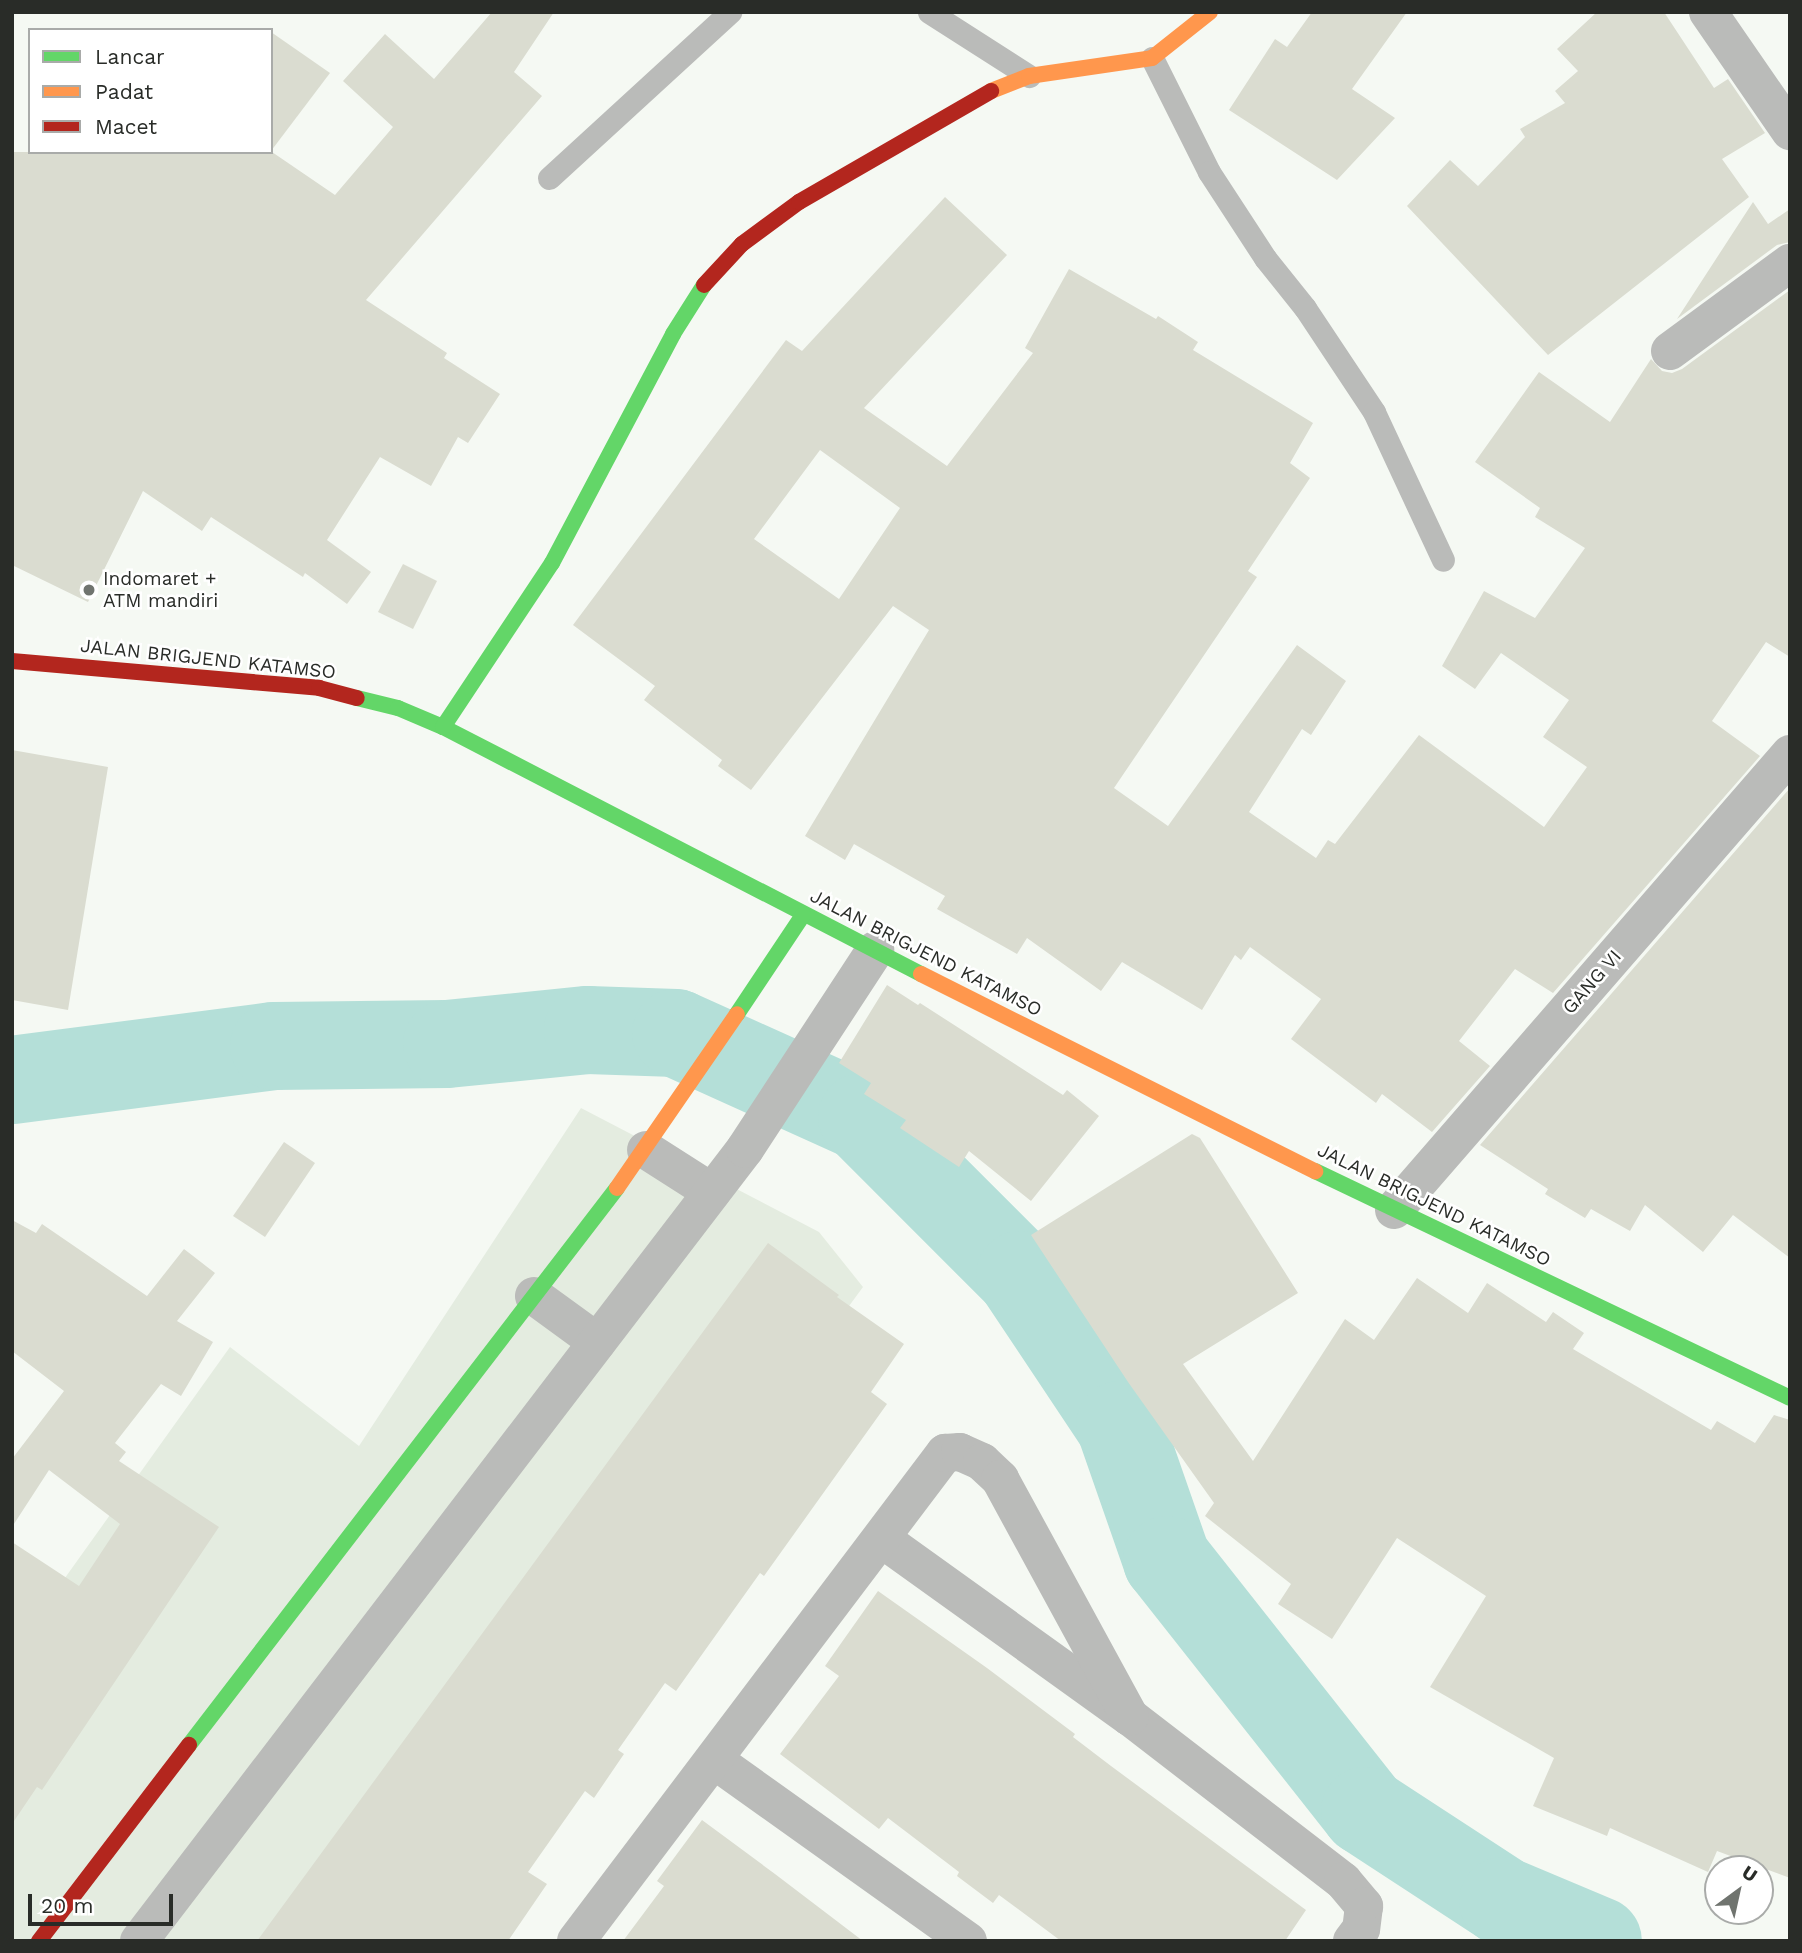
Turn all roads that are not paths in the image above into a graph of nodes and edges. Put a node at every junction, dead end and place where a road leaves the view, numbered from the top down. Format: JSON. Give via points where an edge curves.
{"nodes":[{"id":1,"x":730,"y":12,"type":"edge"},
{"id":2,"x":929,"y":12,"type":"edge"},
{"id":3,"x":1210,"y":12,"type":"edge"},
{"id":4,"x":1714,"y":15,"type":"edge"},
{"id":5,"x":1152,"y":58,"type":"junction"},
{"id":6,"x":1029,"y":76,"type":"junction"},
{"id":7,"x":1790,"y":131,"type":"edge"},
{"id":8,"x":549,"y":178,"type":"dead end"},
{"id":9,"x":1790,"y":263,"type":"edge"},
{"id":10,"x":1670,"y":351,"type":"dead end"},
{"id":11,"x":1443,"y":560,"type":"dead end"},
{"id":12,"x":12,"y":661,"type":"edge"},
{"id":13,"x":443,"y":727,"type":"junction"},
{"id":14,"x":1790,"y":754,"type":"edge"},
{"id":15,"x":803,"y":915,"type":"junction"},
{"id":16,"x":875,"y":950,"type":"junction"},
{"id":17,"x":646,"y":1150,"type":"junction"},
{"id":18,"x":712,"y":1192,"type":"junction"},
{"id":19,"x":1394,"y":1210,"type":"junction"},
{"id":20,"x":534,"y":1296,"type":"junction"},
{"id":21,"x":597,"y":1342,"type":"junction"},
{"id":22,"x":1790,"y":1398,"type":"edge"},
{"id":23,"x":882,"y":1539,"type":"junction"},
{"id":24,"x":1130,"y":1717,"type":"junction"},
{"id":25,"x":714,"y":1760,"type":"junction"},
{"id":26,"x":39,"y":1941,"type":"edge"},
{"id":27,"x":139,"y":1941,"type":"edge"},
{"id":28,"x":576,"y":1941,"type":"edge"},
{"id":29,"x":968,"y":1941,"type":"edge"},
{"id":30,"x":1352,"y":1941,"type":"edge"}],
"edges":[{"from":1,"to":8,"type":"lane"},
{"from":2,"to":6,"type":"lane"},
{"from":3,"to":5,"type":"street"},
{"from":4,"to":7,"type":"street"},
{"from":5,"to":6,"type":"street"},
{"from":5,"to":11,"type":"lane","via":[[1209,172],[1374,412]]},
{"from":6,"to":13,"type":"street","via":[[980,96],[799,202],[742,244],[709,280],[673,334],[551,563]]},
{"from":9,"to":10,"type":"street"},
{"from":12,"to":13,"type":"street","name":"JALAN BRIGJEND KATAMSO","via":[[319,688],[398,708]]},
{"from":13,"to":15,"type":"street","name":"JALAN BRIGJEND KATAMSO"},
{"from":14,"to":19,"type":"street","name":"GANG VI"},
{"from":15,"to":16,"type":"street","name":"JALAN BRIGJEND KATAMSO"},
{"from":15,"to":17,"type":"street"},
{"from":16,"to":18,"type":"street","via":[[813,1049]]},
{"from":16,"to":19,"type":"street","name":"JALAN BRIGJEND KATAMSO"},
{"from":17,"to":18,"type":"street"},
{"from":17,"to":20,"type":"street"},
{"from":18,"to":21,"type":"street"},
{"from":19,"to":22,"type":"street","name":"JALAN BRIGJEND KATAMSO"},
{"from":20,"to":21,"type":"street"},
{"from":20,"to":26,"type":"street"},
{"from":21,"to":27,"type":"street"},
{"from":23,"to":24,"type":"street"},
{"from":23,"to":24,"type":"street","via":[[945,1453],[960,1452],[982,1462],[1000,1479]]},
{"from":23,"to":25,"type":"street"},
{"from":24,"to":30,"type":"street","via":[[1355,1892],[1364,1906],[1364,1920]]},
{"from":25,"to":28,"type":"street"},
{"from":25,"to":29,"type":"street"}]}
